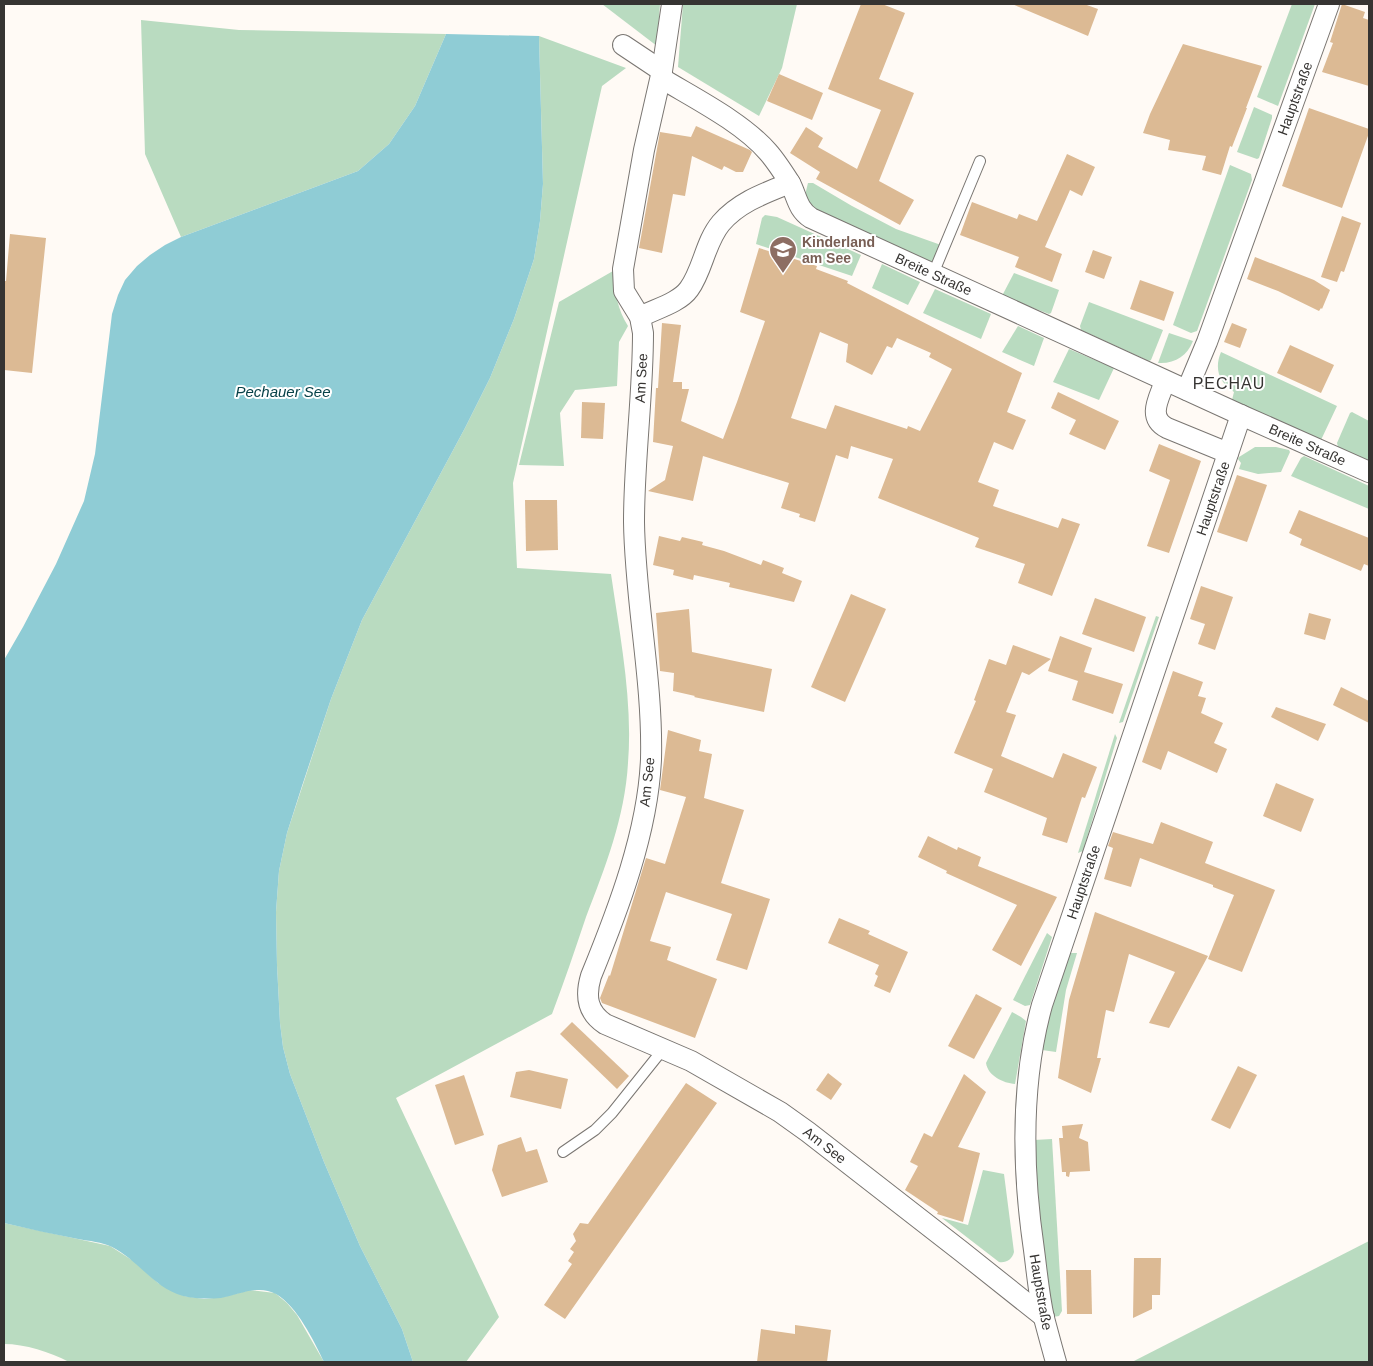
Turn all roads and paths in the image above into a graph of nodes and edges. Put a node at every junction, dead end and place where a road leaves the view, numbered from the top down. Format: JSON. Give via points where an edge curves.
{"nodes":[{"id":1,"x":672,"y":4,"type":"edge"},
{"id":2,"x":1329,"y":4,"type":"edge"},
{"id":3,"x":623,"y":45,"type":"dead end"},
{"id":4,"x":661,"y":75,"type":"junction"},
{"id":5,"x":980,"y":161,"type":"dead end"},
{"id":6,"x":790,"y":183,"type":"junction"},
{"id":7,"x":933,"y":274,"type":"junction"},
{"id":8,"x":640,"y":317,"type":"junction"},
{"id":9,"x":1165,"y":380,"type":"junction"},
{"id":10,"x":1187,"y":390,"type":"junction"},
{"id":11,"x":1241,"y":415,"type":"junction"},
{"id":12,"x":1228,"y":453,"type":"junction"},
{"id":13,"x":1369,"y":472,"type":"edge"},
{"id":14,"x":664,"y":1048,"type":"junction"},
{"id":15,"x":563,"y":1152,"type":"dead end"},
{"id":16,"x":1044,"y":1317,"type":"junction"},
{"id":17,"x":1056,"y":1362,"type":"edge"}],
"edges":[{"from":1,"to":4,"type":"street","name":"Am See"},
{"from":2,"to":10,"type":"street","name":"Hauptstraße"},
{"from":3,"to":4,"type":"street","name":"Breite Straße"},
{"from":4,"to":6,"type":"street","name":"Breite Straße","via":[[748,133],[767,151]]},
{"from":4,"to":8,"type":"street","name":"Am See","via":[[623,269],[624,291]]},
{"from":5,"to":7,"type":"lane"},
{"from":6,"to":7,"type":"street","name":"Breite Straße","via":[[798,206],[807,216]]},
{"from":6,"to":8,"type":"street","via":[[748,201],[729,215],[713,236],[688,290]]},
{"from":7,"to":9,"type":"street","name":"Breite Straße"},
{"from":8,"to":14,"type":"street","name":"Am See","via":[[643,340],[634,522],[650,710],[650,770],[633,860],[591,976],[587,1000],[592,1013],[605,1024]]},
{"from":9,"to":10,"type":"street","name":"Breite Straße"},
{"from":9,"to":12,"type":"street","via":[[1155,412],[1158,421],[1167,428]]},
{"from":10,"to":11,"type":"street","name":"Breite Straße"},
{"from":11,"to":12,"type":"street","name":"Hauptstraße"},
{"from":11,"to":13,"type":"street","name":"Breite Straße"},
{"from":12,"to":16,"type":"street","name":"Hauptstraße","via":[[1038,1022],[1028,1077],[1024,1132],[1030,1220]]},
{"from":14,"to":15,"type":"lane","via":[[612,1113]]},
{"from":14,"to":16,"type":"street","name":"Am See","via":[[780,1112]]},
{"from":16,"to":17,"type":"street","name":"Hauptstraße"}]}
